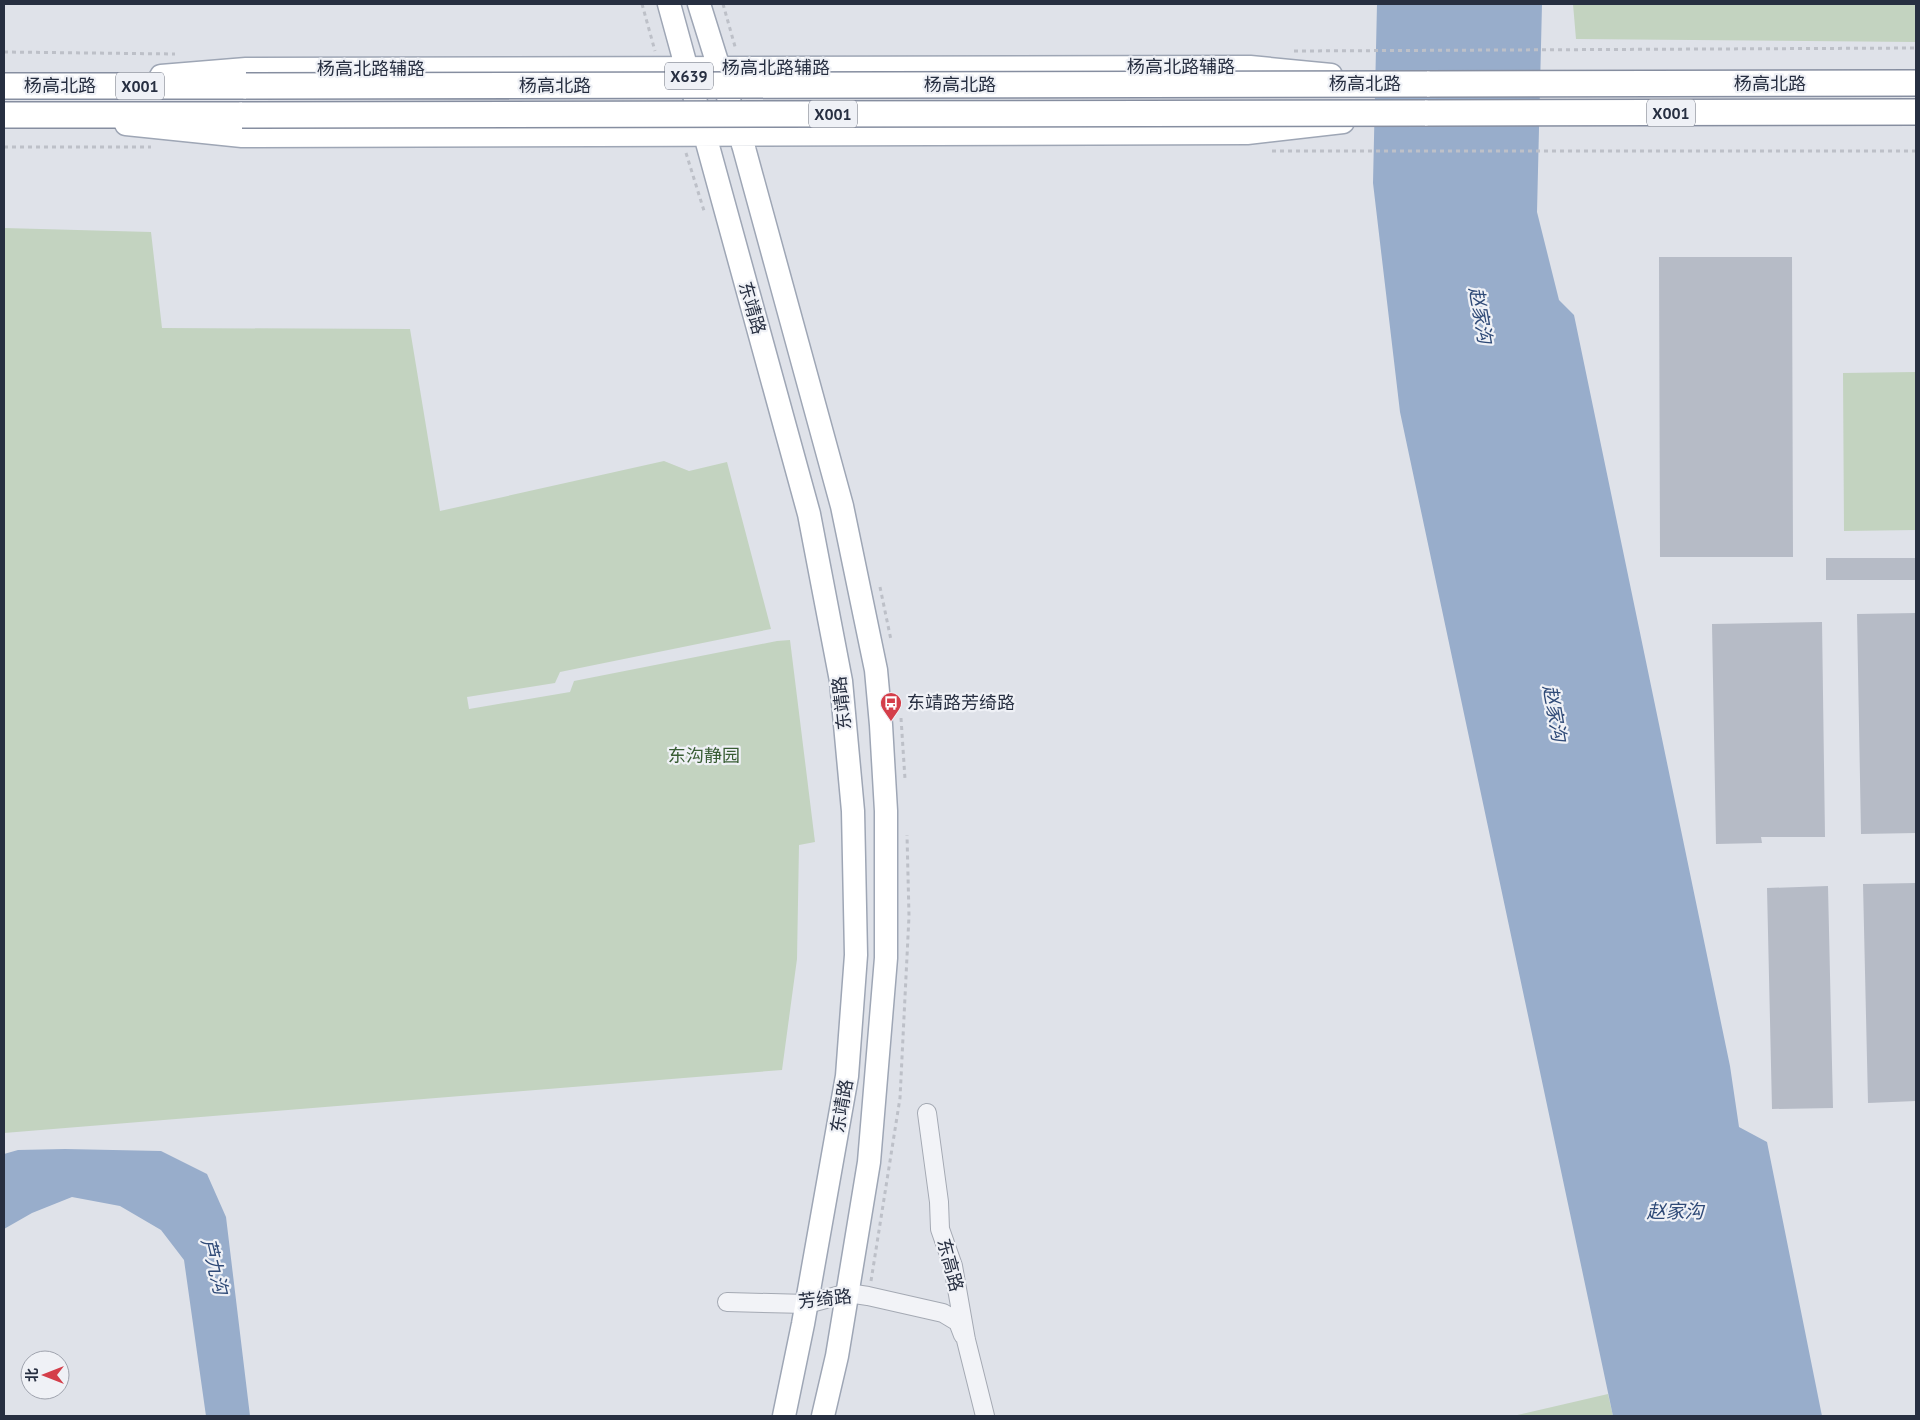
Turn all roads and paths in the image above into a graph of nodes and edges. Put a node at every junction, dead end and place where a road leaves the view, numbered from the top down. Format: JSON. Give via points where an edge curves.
{"nodes":[{"id":1,"x":642,"y":4,"type":"edge"},
{"id":2,"x":669,"y":4,"type":"edge"},
{"id":3,"x":699,"y":4,"type":"edge"},
{"id":4,"x":1916,"y":48,"type":"edge"},
{"id":5,"x":1289,"y":51,"type":"dead end"},
{"id":6,"x":661,"y":69,"type":"junction"},
{"id":7,"x":687,"y":69,"type":"junction"},
{"id":8,"x":720,"y":69,"type":"junction"},
{"id":9,"x":1916,"y":83,"type":"edge"},
{"id":10,"x":1427,"y":84,"type":"junction"},
{"id":11,"x":4,"y":86,"type":"edge"},
{"id":12,"x":35,"y":86,"type":"junction"},
{"id":13,"x":1916,"y":112,"type":"edge"},
{"id":14,"x":1425,"y":113,"type":"junction"},
{"id":15,"x":4,"y":115,"type":"edge"},
{"id":16,"x":36,"y":115,"type":"junction"},
{"id":17,"x":740,"y":134,"type":"junction"},
{"id":18,"x":680,"y":135,"type":"junction"},
{"id":19,"x":705,"y":141,"type":"junction"},
{"id":20,"x":1270,"y":151,"type":"dead end"},
{"id":21,"x":1916,"y":151,"type":"edge"},
{"id":22,"x":706,"y":218,"type":"dead end"},
{"id":23,"x":927,"y":1113,"type":"dead end"},
{"id":24,"x":848,"y":1293,"type":"junction"},
{"id":25,"x":727,"y":1302,"type":"dead end"},
{"id":26,"x":807,"y":1304,"type":"junction"},
{"id":27,"x":966,"y":1340,"type":"junction"},
{"id":28,"x":784,"y":1416,"type":"edge"},
{"id":29,"x":823,"y":1416,"type":"edge"},
{"id":30,"x":985,"y":1416,"type":"edge"}],
"edges":[{"from":1,"to":6,"type":"path"},
{"from":2,"to":7,"type":"main road","name":"东靖路","number":"X639"},
{"from":3,"to":8,"type":"main road","name":"东靖路","number":"X639"},
{"from":4,"to":5,"type":"path"},
{"from":6,"to":7,"type":"main road","name":"杨高北路辅路","number":"X001"},
{"from":6,"to":12,"type":"main road","name":"杨高北路辅路","number":"X001","via":[[246,69]]},
{"from":7,"to":8,"type":"main road","name":"杨高北路辅路","number":"X001"},
{"from":7,"to":19,"type":"main road","name":"东靖路","number":"X639"},
{"from":8,"to":10,"type":"main road","name":"杨高北路辅路","number":"X001","bridge":true,"via":[[1250,67]]},
{"from":8,"to":17,"type":"main road","name":"东靖路"},
{"from":9,"to":10,"type":"highway","name":"杨高北路","number":"X001"},
{"from":10,"to":12,"type":"highway","name":"杨高北路","number":"X001","bridge":true},
{"from":11,"to":12,"type":"highway","name":"杨高北路","number":"X001"},
{"from":13,"to":14,"type":"highway","name":"杨高北路","number":"X001"},
{"from":14,"to":16,"type":"highway","name":"杨高北路","number":"X001","bridge":true},
{"from":14,"to":17,"type":"main road","number":"X001","bridge":true,"via":[[1247,133]]},
{"from":15,"to":16,"type":"highway","name":"杨高北路","number":"X001"},
{"from":16,"to":18,"type":"main road","number":"X001","via":[[242,136]]},
{"from":17,"to":19,"type":"main road","number":"X001"},
{"from":17,"to":24,"type":"main road","name":"东靖路","via":[[842,506],[877,680],[886,811],[886,958],[869,1162]]},
{"from":18,"to":19,"type":"main road","number":"X001"},
{"from":18,"to":22,"type":"path"},
{"from":19,"to":26,"type":"main road","name":"东靖路","via":[[809,514],[840,681],[853,811],[856,955],[847,1076]]},
{"from":20,"to":21,"type":"path"},
{"from":23,"to":27,"type":"street","name":"东高路","via":[[940,1229],[953,1266]]},
{"from":24,"to":26,"type":"street","name":"芳绮路"},
{"from":24,"to":27,"type":"street","name":"芳绮路","via":[[885,1298],[943,1313],[958,1322]]},
{"from":24,"to":29,"type":"main road","name":"东靖路"},
{"from":25,"to":26,"type":"street","name":"芳绮路"},
{"from":26,"to":28,"type":"main road","name":"东靖路"},
{"from":27,"to":30,"type":"street","name":"东高路"}]}
